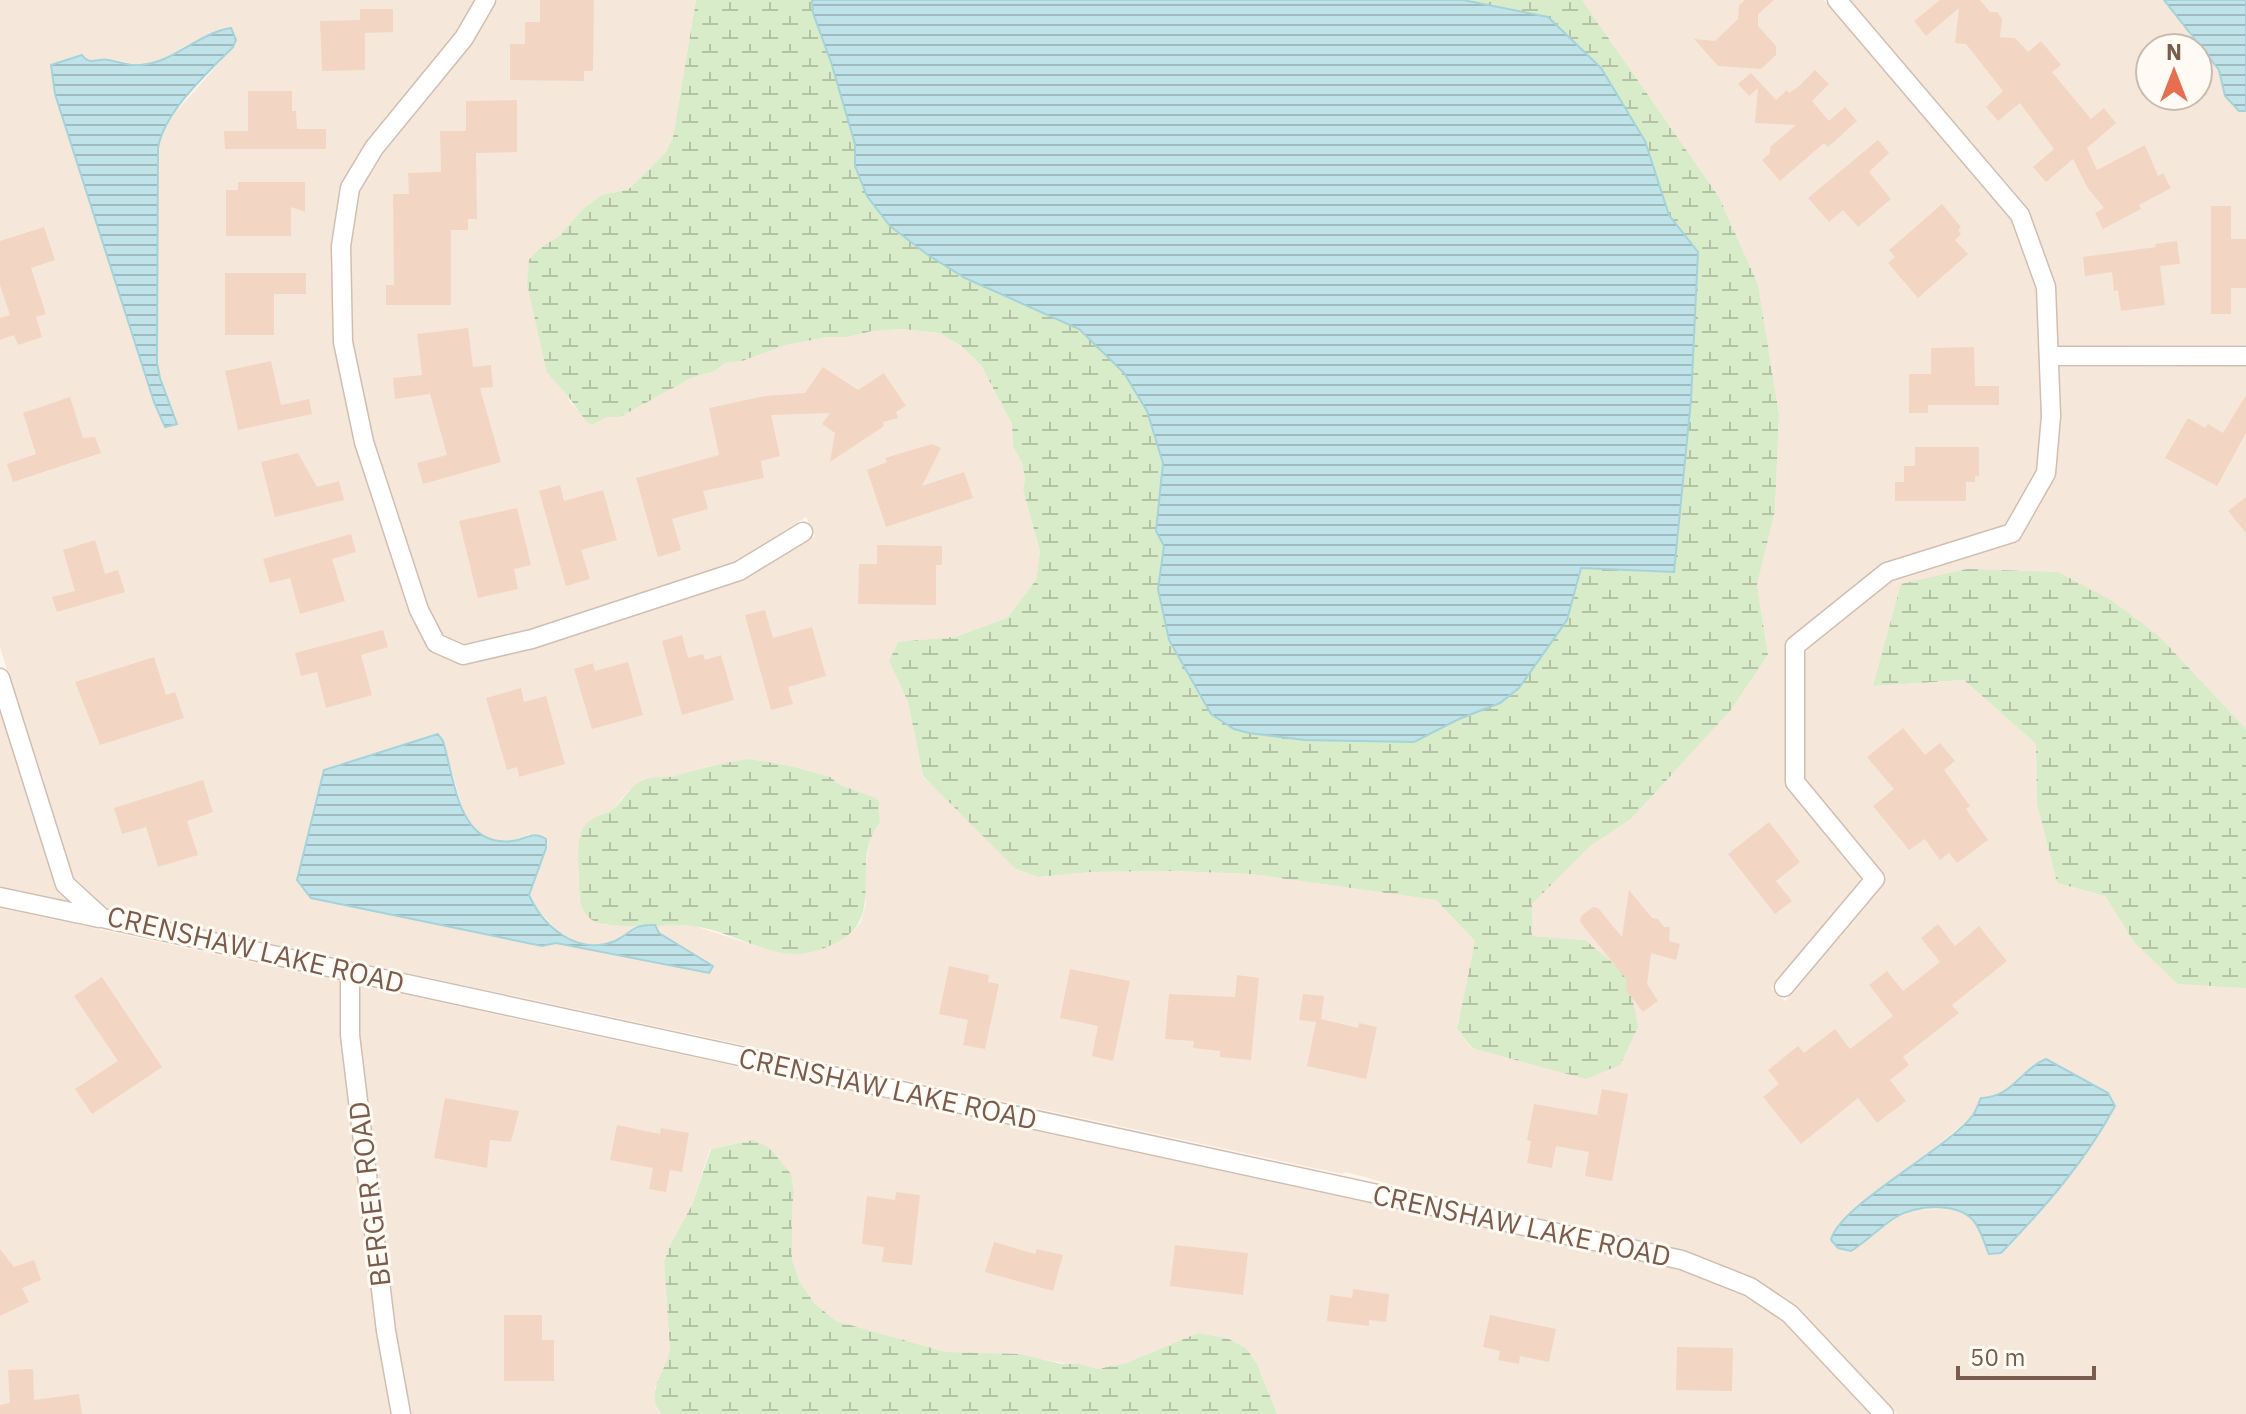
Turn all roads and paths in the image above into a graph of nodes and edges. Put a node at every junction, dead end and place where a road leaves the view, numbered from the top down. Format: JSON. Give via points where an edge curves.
{"nodes":[{"id":1,"x":486,"y":0,"type":"edge"},
{"id":2,"x":1837,"y":0,"type":"edge"},
{"id":3,"x":2049,"y":356,"type":"junction"},
{"id":4,"x":2246,"y":356,"type":"edge"},
{"id":5,"x":803,"y":532,"type":"dead end"},
{"id":6,"x":0,"y":678,"type":"edge"},
{"id":7,"x":0,"y":897,"type":"edge"},
{"id":8,"x":102,"y":918,"type":"junction"},
{"id":9,"x":350,"y":972,"type":"junction"},
{"id":10,"x":1784,"y":987,"type":"dead end"},
{"id":11,"x":401,"y":1414,"type":"edge"},
{"id":12,"x":1884,"y":1414,"type":"edge"}],
"edges":[{"from":1,"to":5,"type":"street","via":[[464,38],[374,148],[350,188],[341,246],[343,342],[364,442],[419,610],[436,643],[463,655],[532,639],[739,571]]},
{"from":2,"to":3,"type":"street","via":[[2020,215],[2046,287]]},
{"from":3,"to":4,"type":"street"},
{"from":3,"to":10,"type":"street","via":[[2046,473],[2012,533],[1887,572],[1795,646],[1795,782],[1875,879]]},
{"from":6,"to":8,"type":"street","name":"CRENSHAW LAKE ROAD","via":[[65,884]]},
{"from":7,"to":8,"type":"street"},
{"from":8,"to":9,"type":"street","name":"CRENSHAW LAKE ROAD"},
{"from":9,"to":11,"type":"street","name":"BERGER ROAD","via":[[350,1035]]},
{"from":9,"to":12,"type":"street","name":"CRENSHAW LAKE ROAD","via":[[1682,1260],[1750,1287],[1790,1314]]}]}
